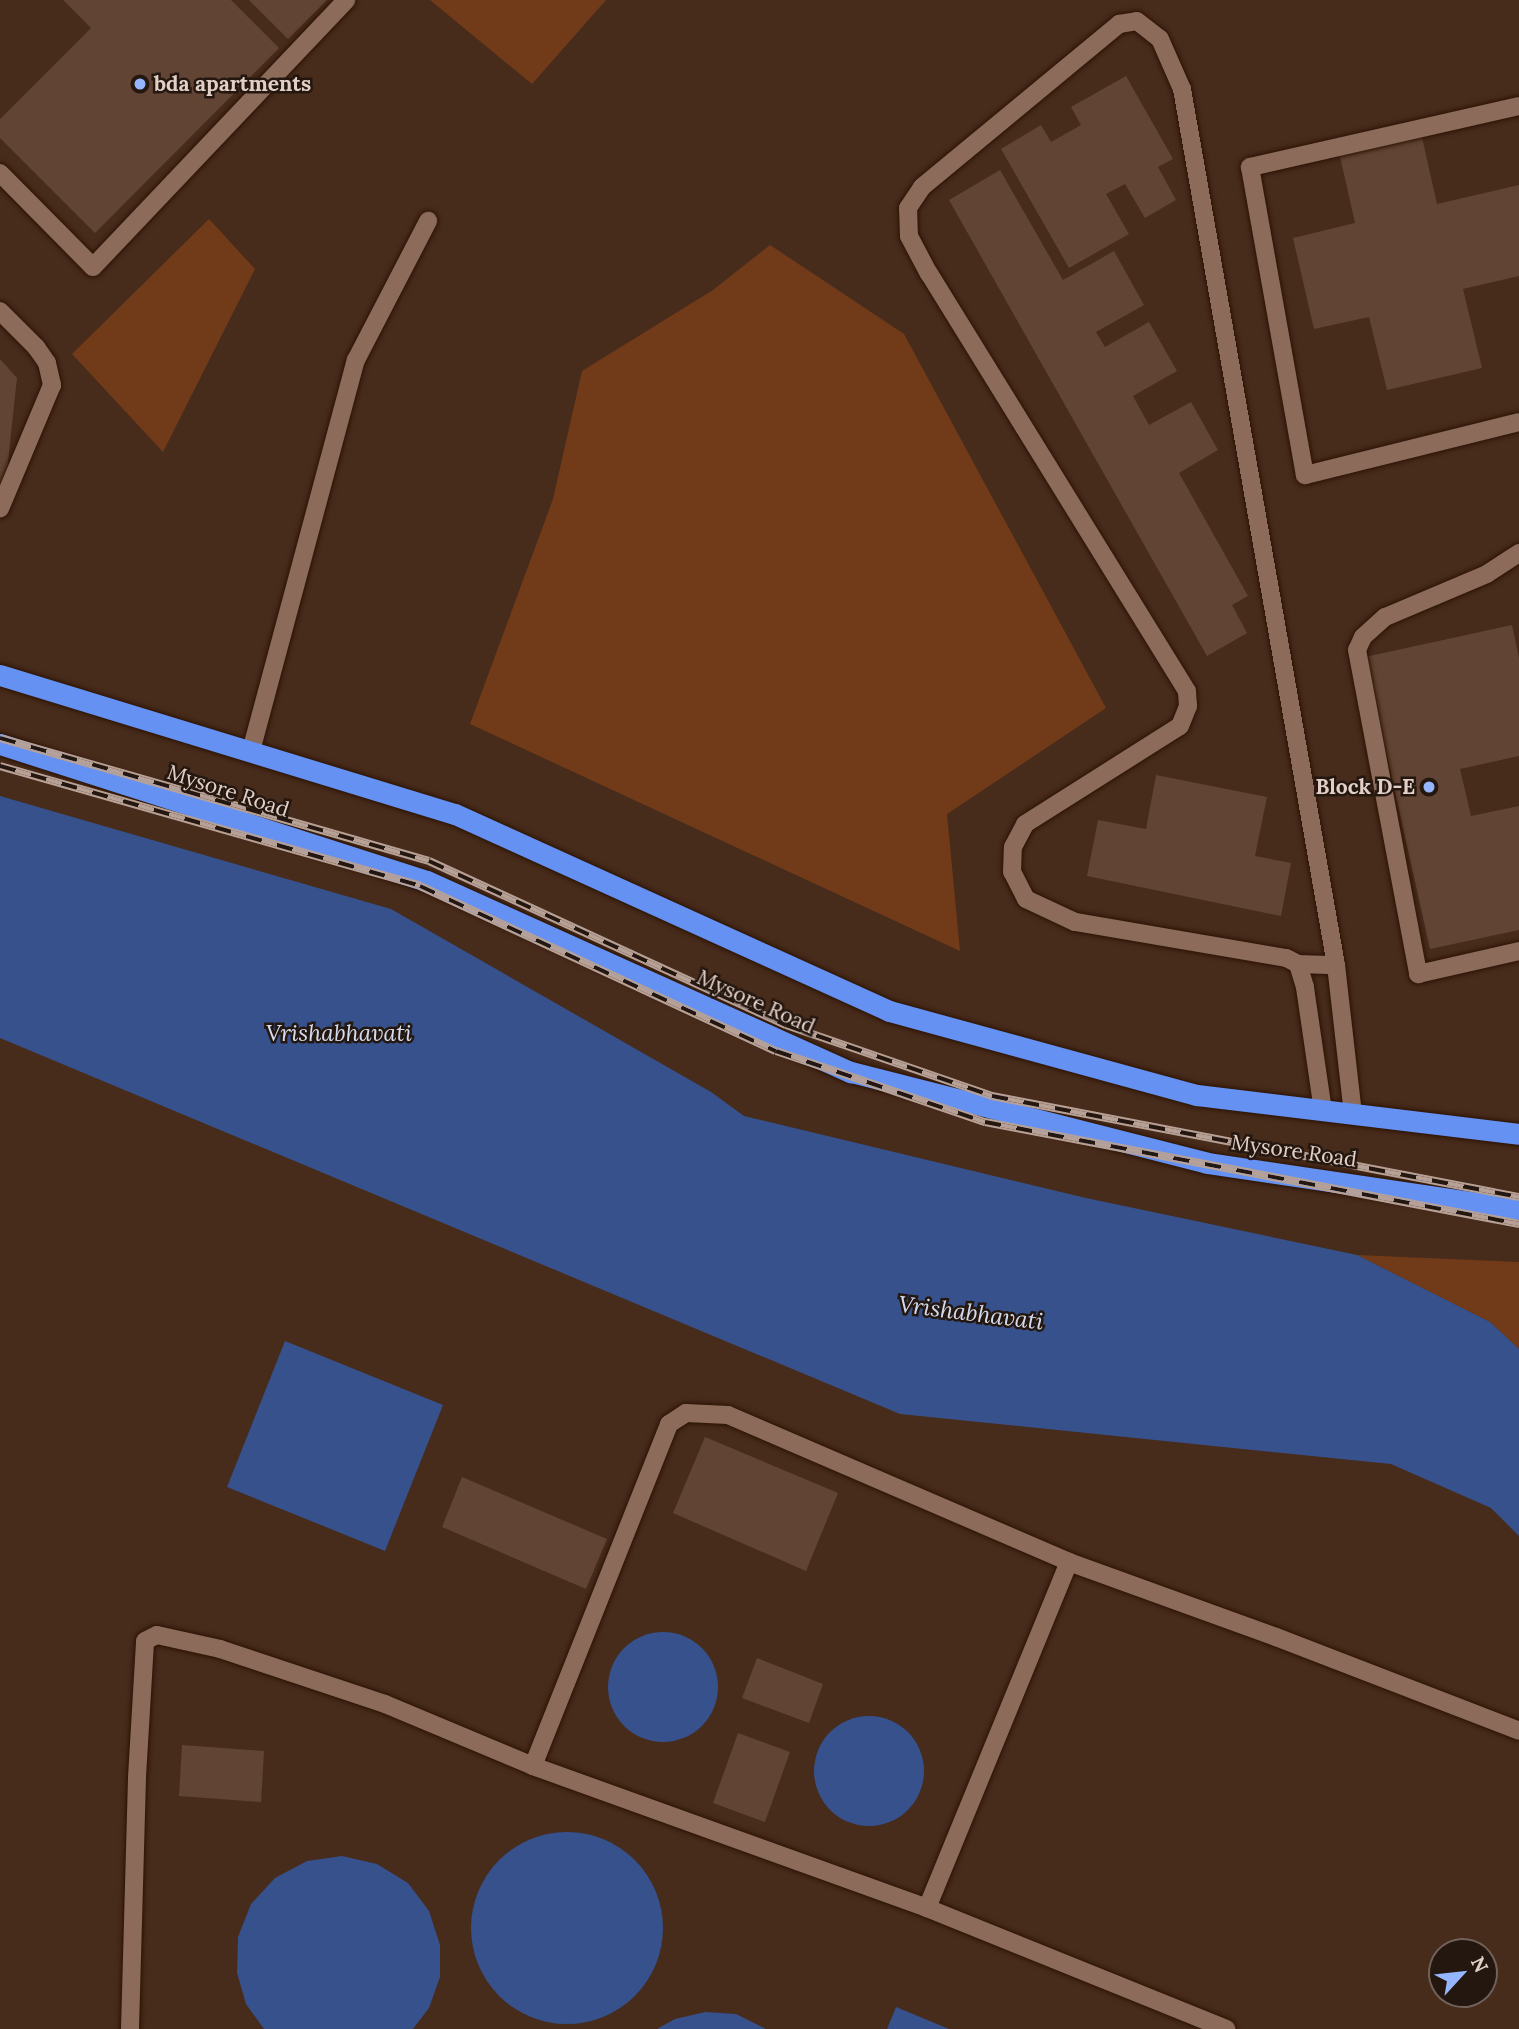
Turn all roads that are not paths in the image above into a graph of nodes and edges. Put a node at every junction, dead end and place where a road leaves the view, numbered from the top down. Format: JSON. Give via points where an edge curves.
{"nodes":[{"id":1,"x":346,"y":0,"type":"edge"},
{"id":2,"x":1519,"y":106,"type":"edge"},
{"id":3,"x":0,"y":173,"type":"edge"},
{"id":4,"x":428,"y":221,"type":"dead end"},
{"id":5,"x":0,"y":311,"type":"edge"},
{"id":6,"x":1519,"y":422,"type":"edge"},
{"id":7,"x":0,"y":509,"type":"edge"},
{"id":8,"x":1519,"y":554,"type":"edge"},
{"id":9,"x":0,"y":675,"type":"edge"},
{"id":10,"x":0,"y":744,"type":"edge"},
{"id":11,"x":251,"y":751,"type":"junction"},
{"id":12,"x":1519,"y":951,"type":"edge"},
{"id":13,"x":1298,"y":964,"type":"junction"},
{"id":14,"x":1336,"y":965,"type":"junction"},
{"id":15,"x":1323,"y":1111,"type":"junction"},
{"id":16,"x":1353,"y":1114,"type":"junction"},
{"id":17,"x":1519,"y":1134,"type":"edge"},
{"id":18,"x":1519,"y":1209,"type":"edge"},
{"id":19,"x":1069,"y":1562,"type":"junction"},
{"id":20,"x":1519,"y":1731,"type":"edge"},
{"id":21,"x":533,"y":1766,"type":"junction"},
{"id":22,"x":927,"y":1908,"type":"junction"},
{"id":23,"x":130,"y":2029,"type":"edge"},
{"id":24,"x":1226,"y":2029,"type":"edge"}],
"edges":[{"from":1,"to":3,"type":"street","via":[[93,267]]},
{"from":2,"to":6,"type":"street","via":[[1250,167],[1304,475]]},
{"from":4,"to":11,"type":"street","via":[[356,360]]},
{"from":5,"to":7,"type":"street","via":[[36,347],[47,363],[52,385]]},
{"from":8,"to":12,"type":"street","via":[[1487,574],[1385,617],[1357,649],[1418,974]]},
{"from":9,"to":11,"type":"highway","name":"Mysore Road"},
{"from":10,"to":18,"type":"highway","name":"Mysore Road","via":[[427,881],[851,1072],[1207,1164]]},
{"from":11,"to":15,"type":"highway","name":"Mysore Road","via":[[455,814],[889,1011],[1198,1095]]},
{"from":13,"to":14,"type":"street"},
{"from":13,"to":14,"type":"street","via":[[1286,958],[1075,922],[1026,899],[1012,872],[1013,847],[1025,824],[1180,726],[1188,706],[1187,691],[929,274],[909,236],[908,208],[922,187],[1119,24],[1137,21],[1160,39],[1182,89]]},
{"from":13,"to":15,"type":"street"},
{"from":14,"to":16,"type":"street"},
{"from":15,"to":16,"type":"highway","name":"Mysore Road"},
{"from":16,"to":17,"type":"highway","name":"Mysore Road"},
{"from":19,"to":20,"type":"street"},
{"from":19,"to":21,"type":"street","via":[[728,1415],[686,1413],[669,1424]]},
{"from":19,"to":22,"type":"street"},
{"from":21,"to":22,"type":"street"},
{"from":21,"to":23,"type":"street","via":[[385,1704],[220,1649],[157,1635],[145,1641]]},
{"from":22,"to":24,"type":"street"}]}
